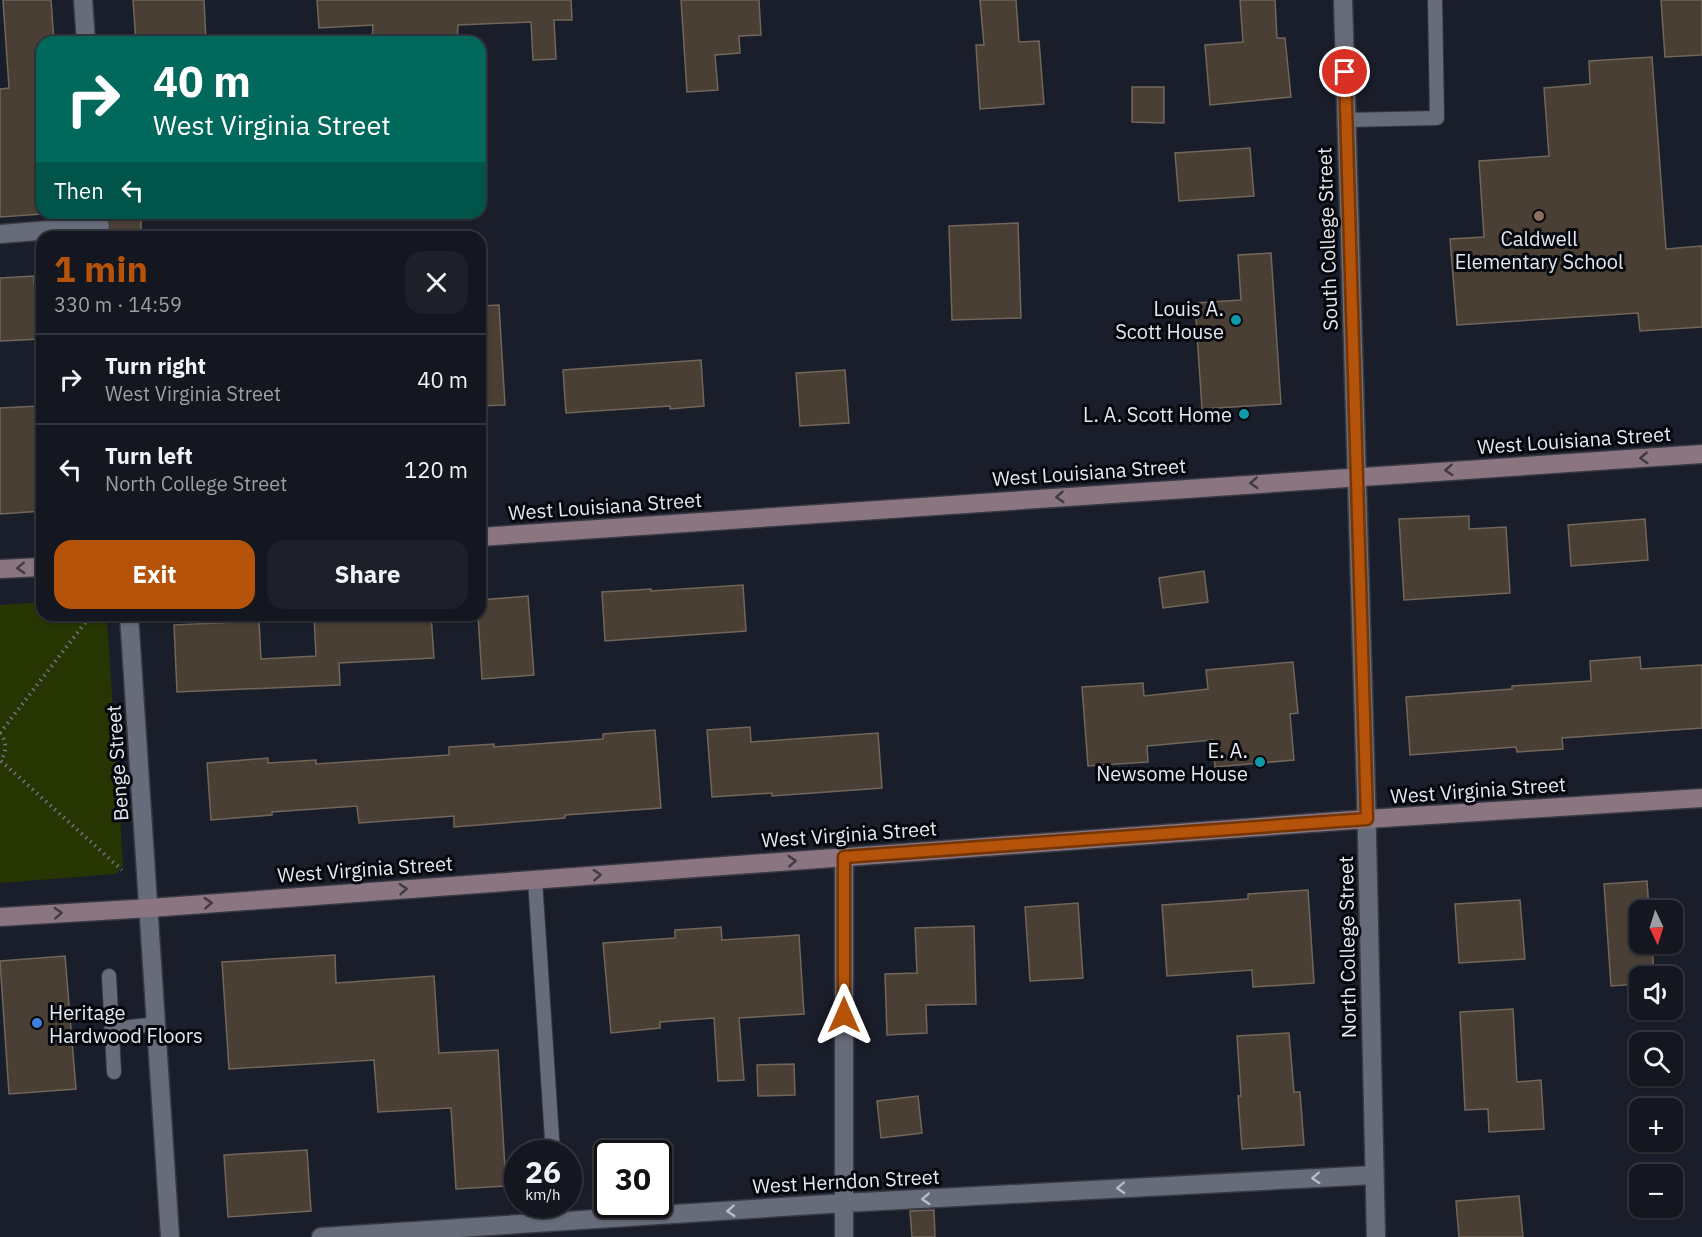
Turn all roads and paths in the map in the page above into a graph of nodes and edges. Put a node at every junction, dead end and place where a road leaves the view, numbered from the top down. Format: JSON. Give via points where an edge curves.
{"nodes":[{"id":1,"x":83,"y":0,"type":"edge"},
{"id":2,"x":1343,"y":0,"type":"edge"},
{"id":3,"x":1435,"y":0,"type":"edge"},
{"id":4,"x":86,"y":36,"type":"edge"},
{"id":5,"x":1346,"y":120,"type":"junction"},
{"id":6,"x":100,"y":225,"type":"edge"},
{"id":7,"x":0,"y":234,"type":"edge"},
{"id":8,"x":1702,"y":454,"type":"edge"},
{"id":9,"x":1357,"y":476,"type":"junction"},
{"id":10,"x":486,"y":537,"type":"edge"},
{"id":11,"x":36,"y":567,"type":"edge"},
{"id":12,"x":0,"y":569,"type":"edge"},
{"id":13,"x":87,"y":621,"type":"edge"},
{"id":14,"x":129,"y":621,"type":"edge"},
{"id":15,"x":0,"y":733,"type":"edge"},
{"id":16,"x":0,"y":761,"type":"edge"},
{"id":17,"x":1702,"y":798,"type":"edge"},
{"id":18,"x":1367,"y":819,"type":"junction"},
{"id":19,"x":844,"y":857,"type":"junction"},
{"id":20,"x":129,"y":877,"type":"dead end"},
{"id":21,"x":535,"y":880,"type":"junction"},
{"id":22,"x":150,"y":908,"type":"junction"},
{"id":23,"x":0,"y":916,"type":"edge"},
{"id":24,"x":109,"y":976,"type":"dead end"},
{"id":25,"x":157,"y":1024,"type":"junction"},
{"id":26,"x":112,"y":1029,"type":"junction"},
{"id":27,"x":114,"y":1072,"type":"dead end"},
{"id":28,"x":552,"y":1140,"type":"edge"},
{"id":29,"x":1374,"y":1175,"type":"junction"},
{"id":30,"x":844,"y":1203,"type":"junction"},
{"id":31,"x":582,"y":1213,"type":"edge"},
{"id":32,"x":516,"y":1218,"type":"edge"},
{"id":33,"x":170,"y":1237,"type":"edge"},
{"id":34,"x":321,"y":1237,"type":"edge"},
{"id":35,"x":844,"y":1237,"type":"edge"},
{"id":36,"x":1376,"y":1237,"type":"edge"}],
"edges":[{"from":1,"to":4,"type":"street"},
{"from":2,"to":5,"type":"street","name":"South College Street"},
{"from":3,"to":5,"type":"lane","via":[[1437,118]]},
{"from":5,"to":9,"type":"street","name":"South College Street"},
{"from":6,"to":7,"type":"street"},
{"from":8,"to":9,"type":"main road","name":"West Louisiana Street","one_way":true},
{"from":9,"to":10,"type":"main road","name":"West Louisiana Street","one_way":true},
{"from":9,"to":18,"type":"street","name":"North College Street"},
{"from":11,"to":12,"type":"main road","one_way":true},
{"from":13,"to":15,"type":"path"},
{"from":14,"to":22,"type":"street","name":"Benge Street"},
{"from":15,"to":16,"type":"path","via":[[6,744]]},
{"from":16,"to":20,"type":"path"},
{"from":17,"to":18,"type":"main road","name":"West Virginia Street"},
{"from":18,"to":19,"type":"main road","name":"West Virginia Street"},
{"from":18,"to":29,"type":"street","name":"North College Street"},
{"from":21,"to":19,"type":"main road","name":"West Virginia Street","one_way":true},
{"from":19,"to":30,"type":"street"},
{"from":22,"to":21,"type":"main road","name":"West Virginia Street","one_way":true},
{"from":21,"to":28,"type":"lane"},
{"from":23,"to":22,"type":"main road","name":"West Virginia Street","one_way":true},
{"from":22,"to":25,"type":"street","name":"Benge Street"},
{"from":24,"to":26,"type":"lane"},
{"from":25,"to":26,"type":"lane"},
{"from":25,"to":33,"type":"street","name":"Benge Street"},
{"from":26,"to":27,"type":"lane"},
{"from":29,"to":30,"type":"street","name":"West Herndon Street","one_way":true},
{"from":29,"to":36,"type":"street","name":"North College Street"},
{"from":30,"to":31,"type":"street","name":"West Herndon Street","one_way":true},
{"from":30,"to":35,"type":"street"},
{"from":32,"to":34,"type":"street","name":"West Herndon Street"}]}
